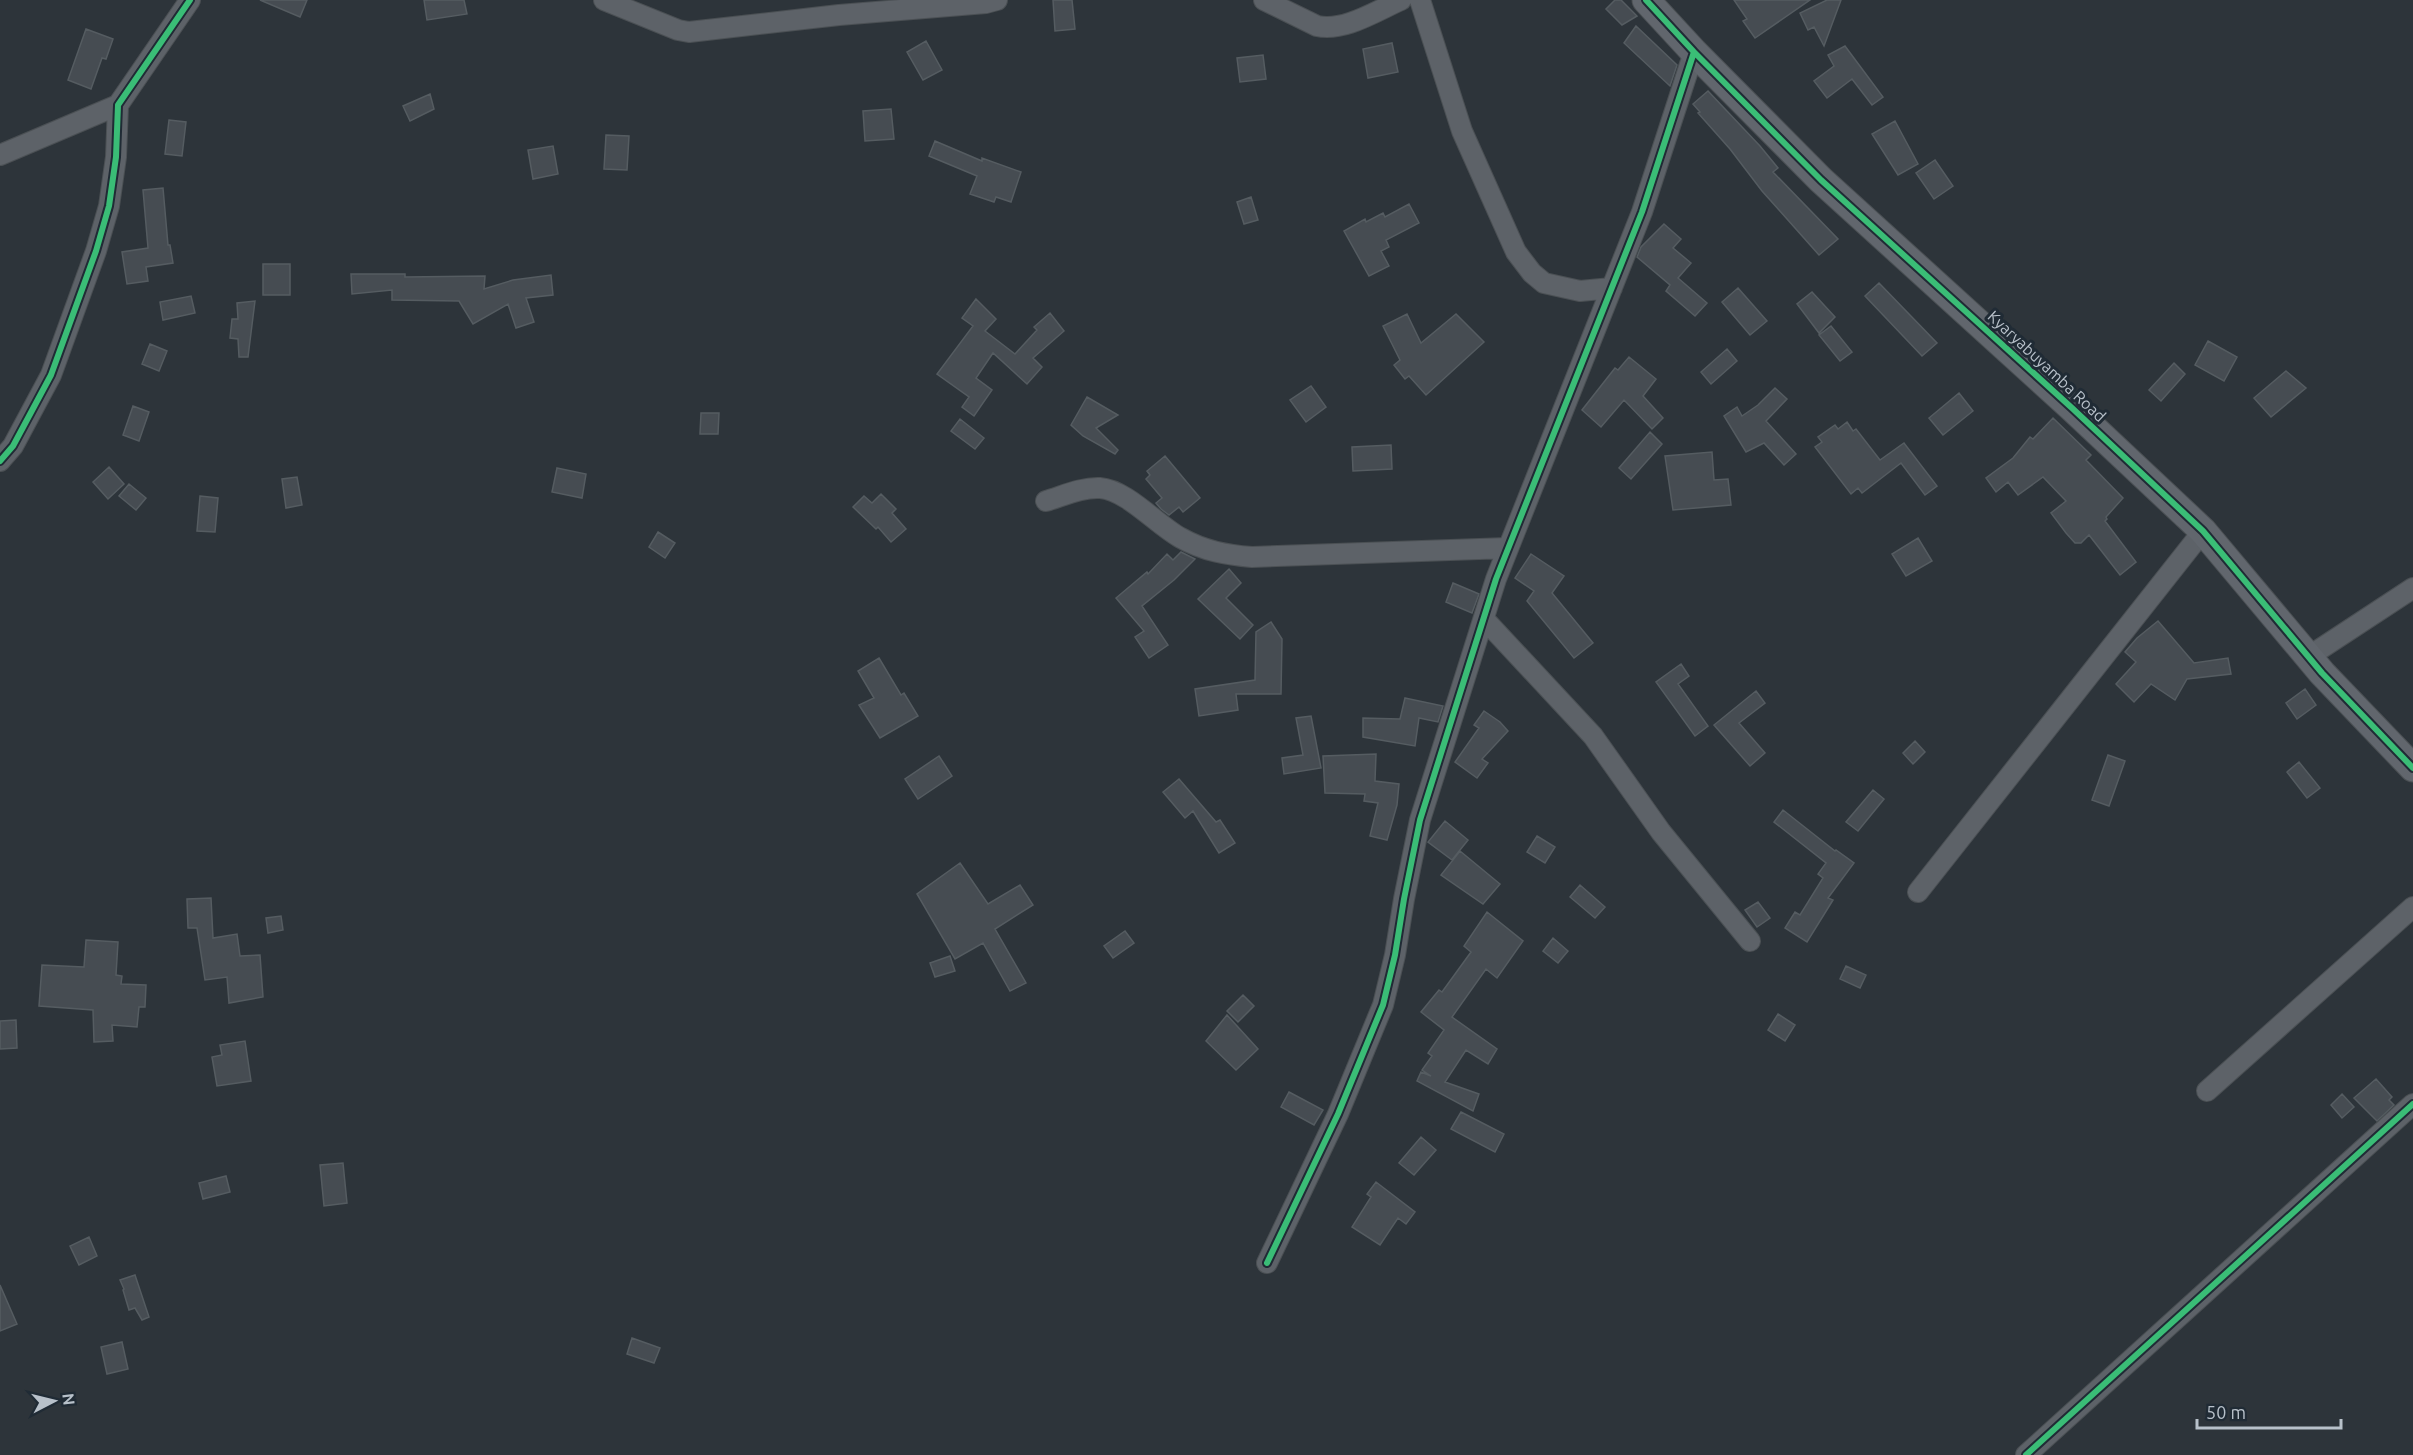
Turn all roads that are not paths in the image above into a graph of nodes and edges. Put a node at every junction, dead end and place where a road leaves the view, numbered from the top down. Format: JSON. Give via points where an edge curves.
{"nodes":[{"id":1,"x":190,"y":0,"type":"edge"},
{"id":2,"x":604,"y":0,"type":"edge"},
{"id":3,"x":997,"y":0,"type":"edge"},
{"id":4,"x":1264,"y":0,"type":"edge"},
{"id":5,"x":1401,"y":0,"type":"edge"},
{"id":6,"x":1420,"y":0,"type":"edge"},
{"id":7,"x":1646,"y":0,"type":"edge"},
{"id":8,"x":1694,"y":52,"type":"junction"},
{"id":9,"x":118,"y":105,"type":"junction"},
{"id":10,"x":0,"y":155,"type":"edge"},
{"id":11,"x":1612,"y":288,"type":"junction"},
{"id":12,"x":0,"y":461,"type":"edge"},
{"id":13,"x":1046,"y":501,"type":"dead end"},
{"id":14,"x":2202,"y":531,"type":"junction"},
{"id":15,"x":1508,"y":548,"type":"junction"},
{"id":16,"x":2413,"y":588,"type":"edge"},
{"id":17,"x":1484,"y":619,"type":"junction"},
{"id":18,"x":2308,"y":657,"type":"junction"},
{"id":19,"x":2413,"y":768,"type":"edge"},
{"id":20,"x":1918,"y":892,"type":"dead end"},
{"id":21,"x":2413,"y":907,"type":"edge"},
{"id":22,"x":1750,"y":941,"type":"dead end"},
{"id":23,"x":2207,"y":1091,"type":"dead end"},
{"id":24,"x":2413,"y":1104,"type":"edge"},
{"id":25,"x":1267,"y":1263,"type":"dead end"},
{"id":26,"x":2026,"y":1455,"type":"edge"}],
"edges":[{"from":1,"to":9,"type":"street"},
{"from":2,"to":3,"type":"street","via":[[689,32]]},
{"from":4,"to":5,"type":"street","via":[[1325,28],[1340,26]]},
{"from":6,"to":11,"type":"street","via":[[1462,131],[1516,252],[1544,283],[1580,291]]},
{"from":7,"to":8,"type":"street","name":"Kyaryabuyamba Road"},
{"from":8,"to":11,"type":"street","via":[[1642,212]]},
{"from":8,"to":14,"type":"street","name":"Kyaryabuyamba Road","via":[[1821,180]]},
{"from":9,"to":10,"type":"street"},
{"from":9,"to":12,"type":"street","via":[[109,206],[96,251],[51,375],[13,446]]},
{"from":11,"to":15,"type":"street"},
{"from":13,"to":15,"type":"street","via":[[1084,489],[1116,492],[1181,538],[1206,550],[1232,555]]},
{"from":14,"to":18,"type":"street","name":"Kyaryabuyamba Road"},
{"from":14,"to":20,"type":"street"},
{"from":15,"to":17,"type":"street"},
{"from":16,"to":18,"type":"street"},
{"from":17,"to":22,"type":"street","via":[[1593,736],[1661,832]]},
{"from":17,"to":25,"type":"street","via":[[1420,820],[1383,1005],[1338,1114]]},
{"from":18,"to":19,"type":"street","name":"Kyaryabuyamba Road"},
{"from":21,"to":23,"type":"street"},
{"from":24,"to":26,"type":"street"}]}
